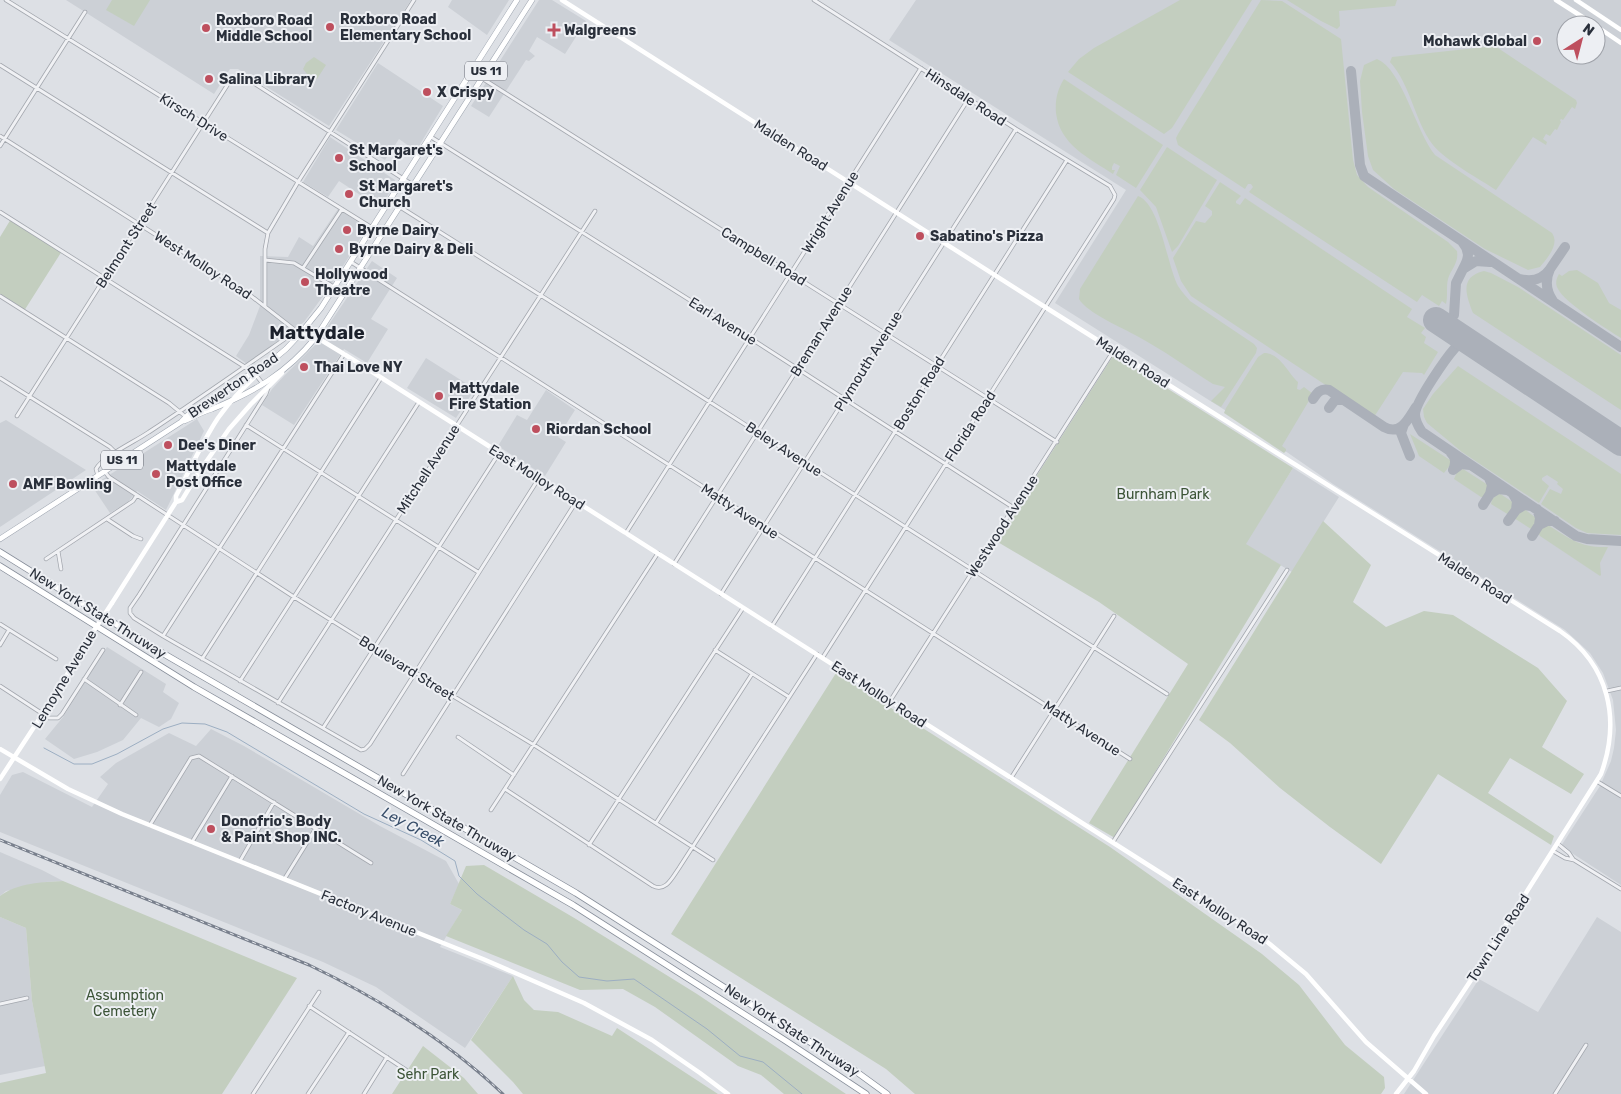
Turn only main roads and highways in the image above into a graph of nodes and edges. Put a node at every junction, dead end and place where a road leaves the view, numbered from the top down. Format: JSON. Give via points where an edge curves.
{"nodes":[{"id":1,"x":517,"y":0,"type":"edge"},
{"id":2,"x":532,"y":0,"type":"edge"},
{"id":3,"x":181,"y":422,"type":"junction"},
{"id":4,"x":2,"y":538,"type":"edge"},
{"id":5,"x":0,"y":552,"type":"edge"},
{"id":6,"x":0,"y":566,"type":"edge"},
{"id":7,"x":866,"y":1094,"type":"edge"},
{"id":8,"x":887,"y":1094,"type":"edge"}],
"edges":[{"from":1,"to":3,"type":"main road","name":"Brewerton Road","number":"US 11","via":[[318,313],[274,359]]},
{"from":2,"to":3,"type":"main road","name":"Brewerton Road","number":"US 11","via":[[303,353],[265,386]]},
{"from":3,"to":4,"type":"main road","name":"Brewerton Road","number":"US 11"},
{"from":5,"to":8,"type":"highway","name":"New York State Thruway","via":[[159,651],[576,893]]},
{"from":6,"to":7,"type":"highway","name":"New York State Thruway","via":[[194,687],[573,906]]}]}
